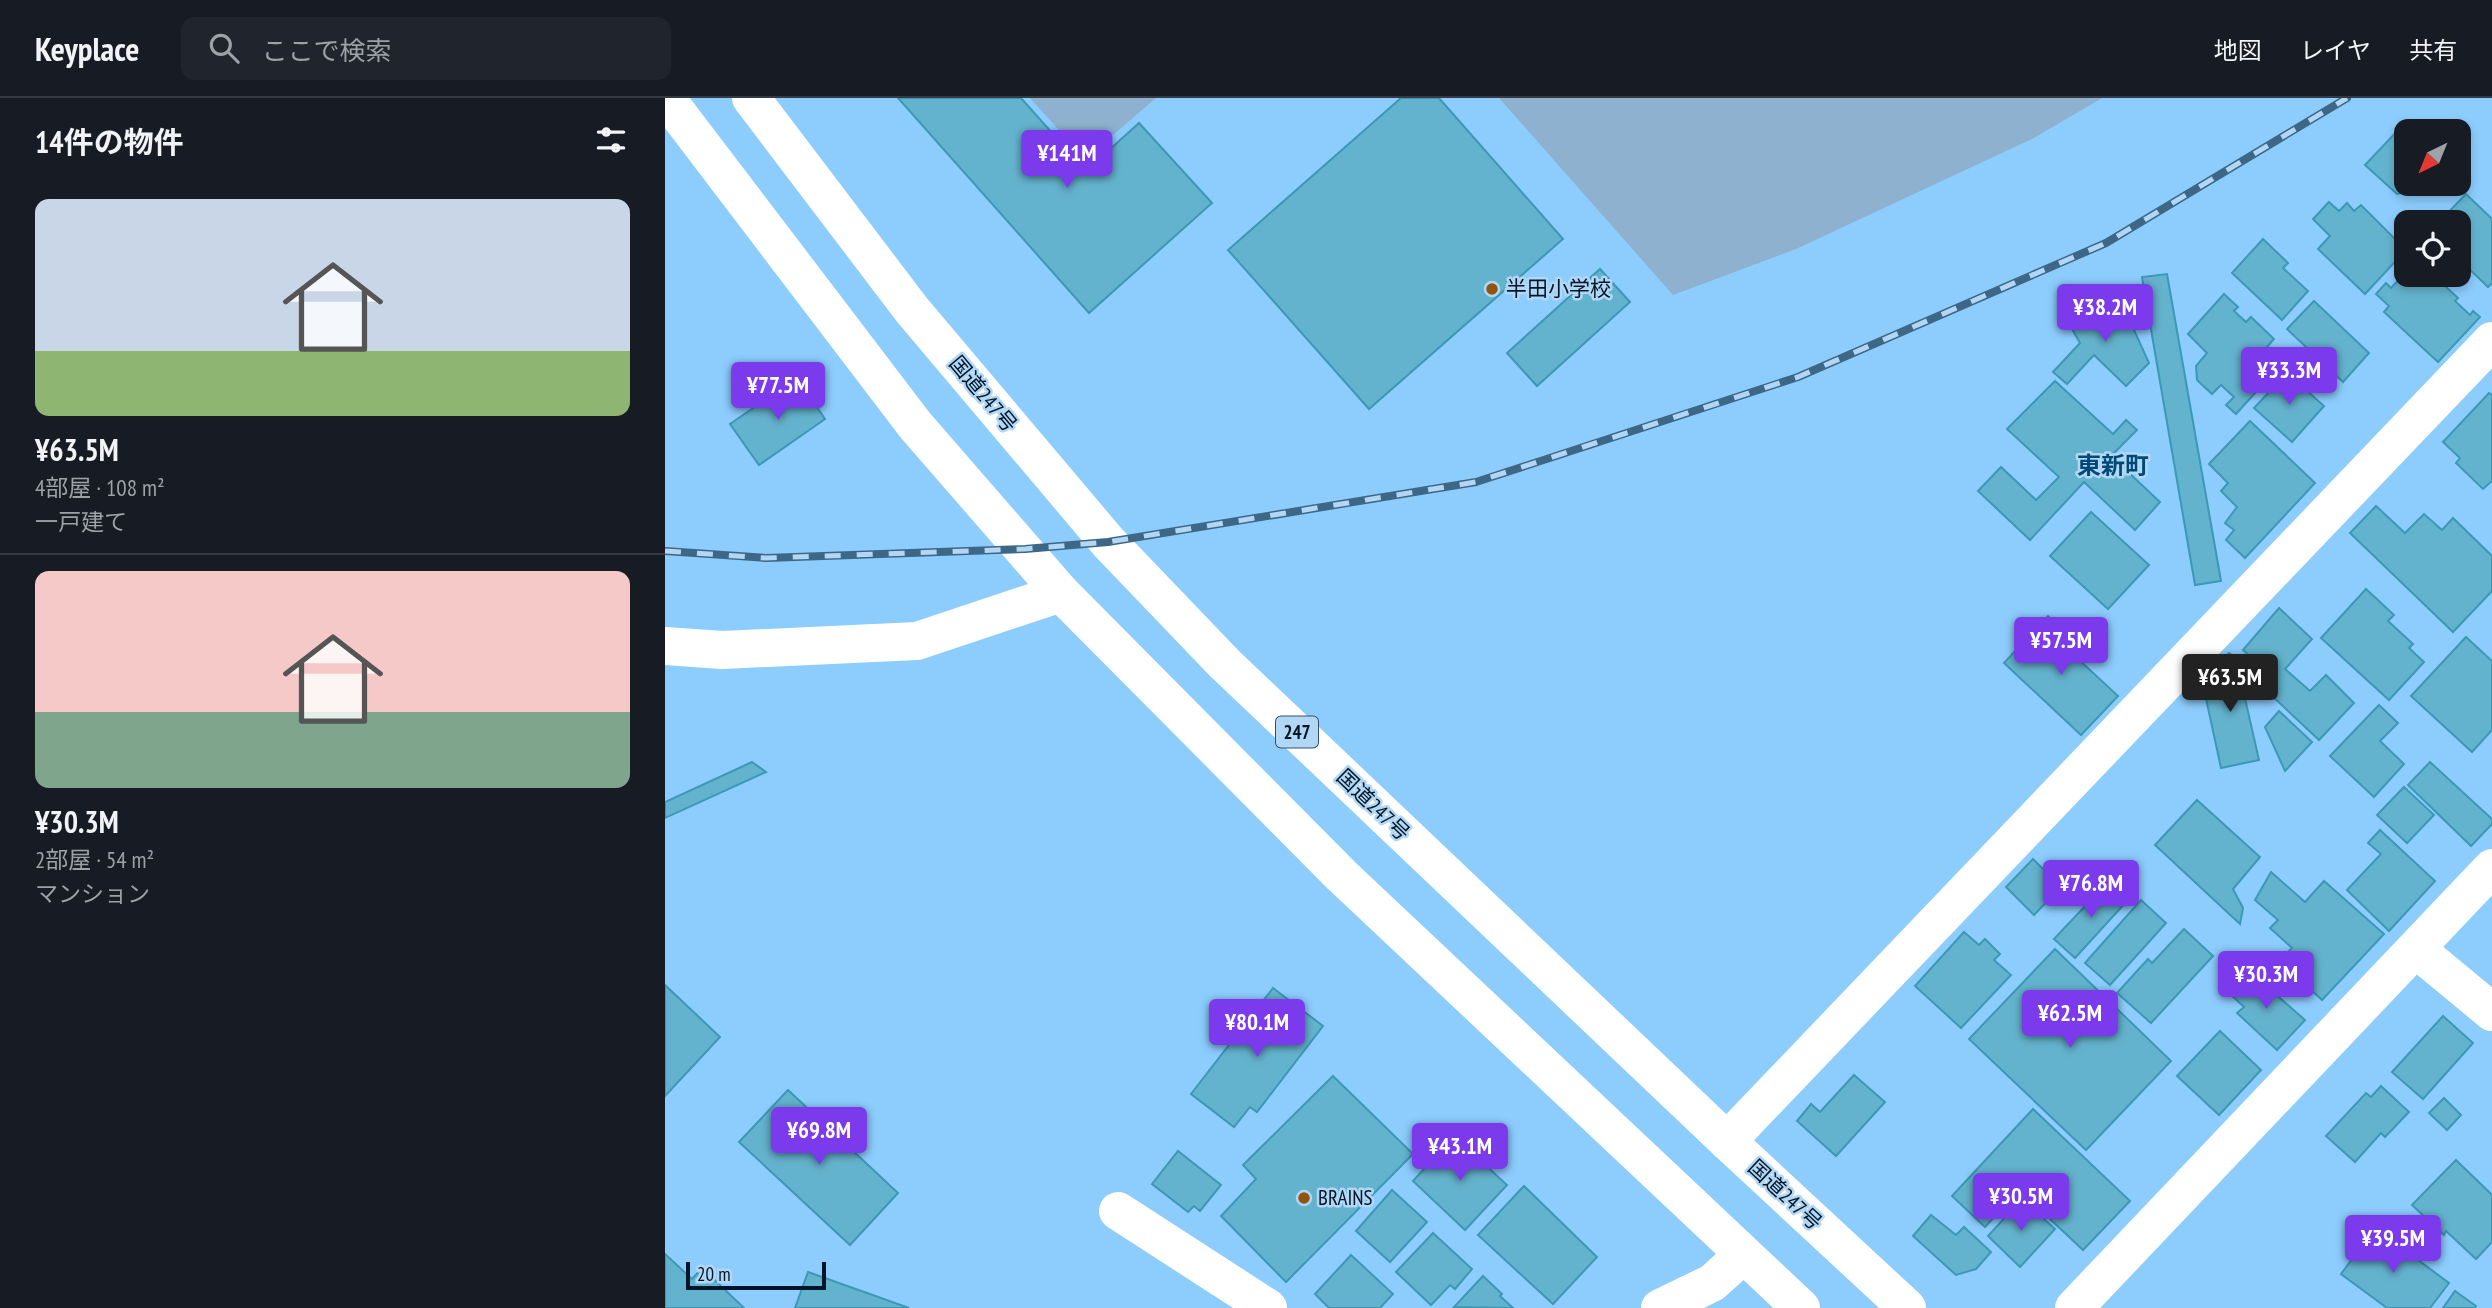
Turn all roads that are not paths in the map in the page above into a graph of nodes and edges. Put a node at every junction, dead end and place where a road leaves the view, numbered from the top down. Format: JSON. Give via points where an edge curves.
{"nodes":[{"id":1,"x":666,"y":98,"type":"edge"},
{"id":2,"x":751,"y":98,"type":"edge"},
{"id":3,"x":2492,"y":341,"type":"edge"},
{"id":4,"x":1061,"y":593,"type":"junction"},
{"id":5,"x":665,"y":646,"type":"edge"},
{"id":6,"x":2492,"y":868,"type":"edge"},
{"id":7,"x":2416,"y":949,"type":"junction"},
{"id":8,"x":2492,"y":1012,"type":"edge"},
{"id":9,"x":1727,"y":1141,"type":"junction"},
{"id":10,"x":1118,"y":1211,"type":"dead end"},
{"id":11,"x":1743,"y":1255,"type":"junction"},
{"id":12,"x":1268,"y":1308,"type":"edge"},
{"id":13,"x":1660,"y":1308,"type":"edge"},
{"id":14,"x":1801,"y":1308,"type":"edge"},
{"id":15,"x":1907,"y":1308,"type":"edge"},
{"id":16,"x":2074,"y":1308,"type":"edge"}],
"edges":[{"from":1,"to":4,"type":"main road","via":[[915,425]]},
{"from":2,"to":9,"type":"main road","name":"国道247号","number":"247","via":[[912,310],[1108,542],[1224,663]]},
{"from":3,"to":9,"type":"main road"},
{"from":4,"to":5,"type":"main road","via":[[917,640],[722,650]]},
{"from":4,"to":11,"type":"main road","via":[[1341,875]]},
{"from":6,"to":7,"type":"main road"},
{"from":7,"to":8,"type":"main road"},
{"from":7,"to":16,"type":"main road"},
{"from":9,"to":15,"type":"main road","name":"国道247号","number":"247"},
{"from":10,"to":12,"type":"main road"},
{"from":11,"to":13,"type":"main road","via":[[1711,1283]]},
{"from":11,"to":14,"type":"main road"}]}
